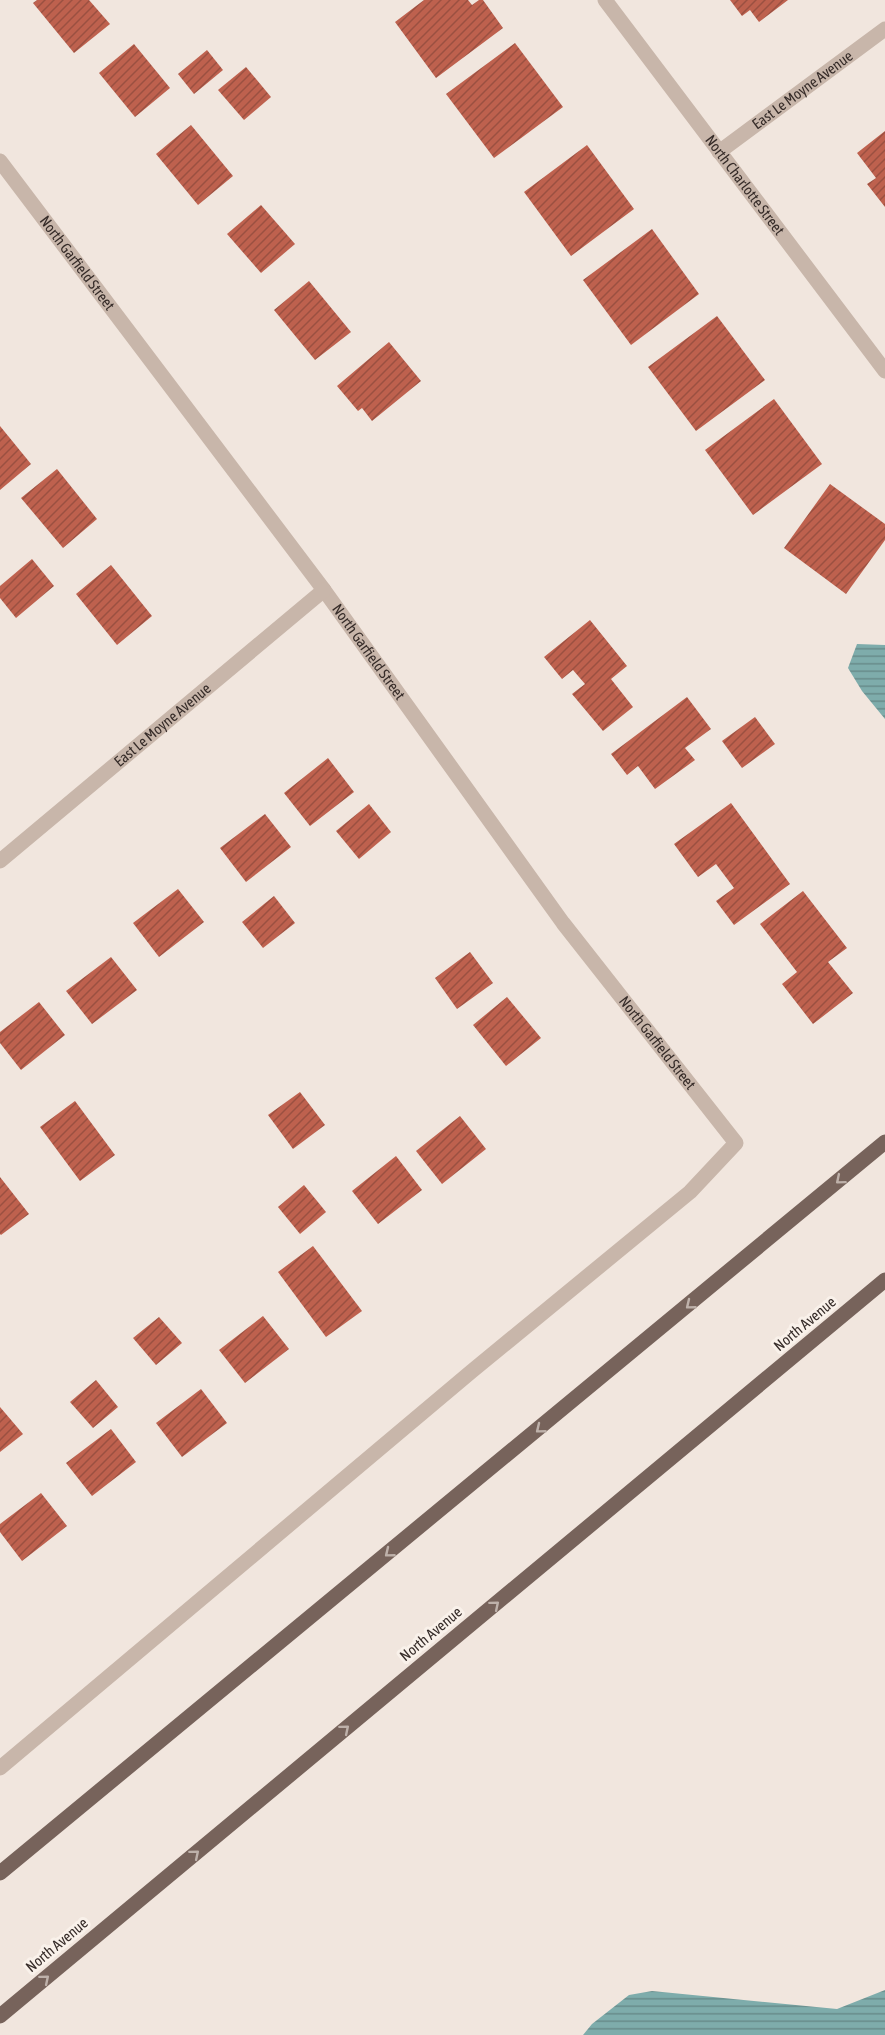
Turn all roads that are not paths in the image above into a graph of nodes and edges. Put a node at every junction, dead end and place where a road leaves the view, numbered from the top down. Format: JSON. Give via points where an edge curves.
{"nodes":[{"id":1,"x":605,"y":0,"type":"edge"},
{"id":2,"x":885,"y":29,"type":"edge"},
{"id":3,"x":719,"y":152,"type":"junction"},
{"id":4,"x":0,"y":161,"type":"edge"},
{"id":5,"x":885,"y":371,"type":"edge"},
{"id":6,"x":324,"y":590,"type":"junction"},
{"id":7,"x":0,"y":861,"type":"edge"},
{"id":8,"x":885,"y":1142,"type":"edge"},
{"id":9,"x":885,"y":1280,"type":"edge"},
{"id":10,"x":0,"y":1768,"type":"edge"},
{"id":11,"x":0,"y":1873,"type":"edge"},
{"id":12,"x":0,"y":2016,"type":"edge"}],
"edges":[{"from":1,"to":3,"type":"street","name":"North Charlotte Street"},
{"from":2,"to":3,"type":"street","name":"East Le Moyne Avenue"},
{"from":3,"to":5,"type":"street","name":"North Charlotte Street"},
{"from":4,"to":6,"type":"street","name":"North Garfield Street"},
{"from":6,"to":7,"type":"street","name":"East Le Moyne Avenue"},
{"from":6,"to":10,"type":"street","name":"North Garfield Street","via":[[563,924],[736,1143],[690,1192]]},
{"from":8,"to":11,"type":"main road","one_way":true},
{"from":12,"to":9,"type":"main road","name":"North Avenue","one_way":true}]}
